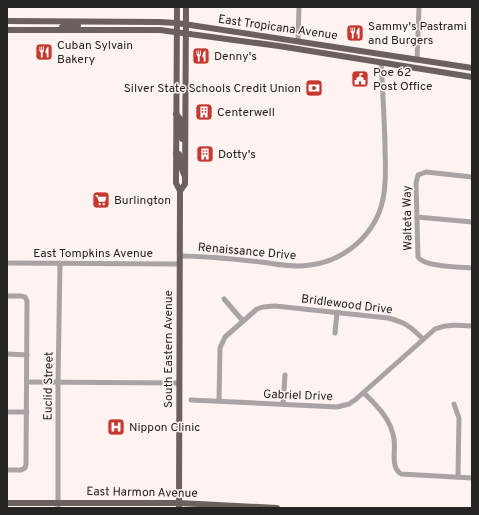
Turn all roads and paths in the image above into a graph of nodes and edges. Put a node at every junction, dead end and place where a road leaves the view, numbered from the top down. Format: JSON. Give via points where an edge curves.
{"nodes":[{"id":1,"x":177,"y":7,"type":"edge"},
{"id":2,"x":186,"y":7,"type":"edge"},
{"id":3,"x":299,"y":7,"type":"edge"},
{"id":4,"x":420,"y":7,"type":"edge"},
{"id":5,"x":7,"y":21,"type":"edge"},
{"id":6,"x":63,"y":22,"type":"junction"},
{"id":7,"x":102,"y":22,"type":"junction"},
{"id":8,"x":177,"y":23,"type":"junction"},
{"id":9,"x":186,"y":25,"type":"junction"},
{"id":10,"x":7,"y":30,"type":"edge"},
{"id":11,"x":34,"y":30,"type":"junction"},
{"id":12,"x":62,"y":30,"type":"junction"},
{"id":13,"x":176,"y":33,"type":"junction"},
{"id":14,"x":185,"y":34,"type":"junction"},
{"id":15,"x":298,"y":41,"type":"junction"},
{"id":16,"x":321,"y":44,"type":"junction"},
{"id":17,"x":279,"y":46,"type":"junction"},
{"id":18,"x":299,"y":49,"type":"junction"},
{"id":19,"x":417,"y":60,"type":"junction"},
{"id":20,"x":381,"y":62,"type":"junction"},
{"id":21,"x":436,"y":63,"type":"junction"},
{"id":22,"x":397,"y":65,"type":"junction"},
{"id":23,"x":414,"y":68,"type":"junction"},
{"id":24,"x":472,"y":68,"type":"edge"},
{"id":25,"x":472,"y":77,"type":"edge"},
{"id":26,"x":176,"y":114,"type":"junction"},
{"id":27,"x":185,"y":139,"type":"junction"},
{"id":28,"x":176,"y":153,"type":"junction"},
{"id":29,"x":185,"y":176,"type":"junction"},
{"id":30,"x":472,"y":177,"type":"edge"},
{"id":31,"x":180,"y":191,"type":"junction"},
{"id":32,"x":417,"y":217,"type":"junction"},
{"id":33,"x":472,"y":222,"type":"edge"},
{"id":34,"x":180,"y":256,"type":"junction"},
{"id":35,"x":7,"y":263,"type":"edge"},
{"id":36,"x":60,"y":263,"type":"junction"},
{"id":37,"x":180,"y":264,"type":"junction"},
{"id":38,"x":472,"y":268,"type":"edge"},
{"id":39,"x":7,"y":296,"type":"edge"},
{"id":40,"x":224,"y":299,"type":"dead end"},
{"id":41,"x":337,"y":312,"type":"junction"},
{"id":42,"x":243,"y":321,"type":"junction"},
{"id":43,"x":472,"y":326,"type":"edge"},
{"id":44,"x":335,"y":333,"type":"dead end"},
{"id":45,"x":422,"y":340,"type":"junction"},
{"id":46,"x":7,"y":354,"type":"edge"},
{"id":47,"x":27,"y":355,"type":"junction"},
{"id":48,"x":284,"y":375,"type":"dead end"},
{"id":49,"x":27,"y":382,"type":"junction"},
{"id":50,"x":58,"y":383,"type":"junction"},
{"id":51,"x":179,"y":383,"type":"junction"},
{"id":52,"x":364,"y":392,"type":"junction"},
{"id":53,"x":191,"y":400,"type":"dead end"},
{"id":54,"x":219,"y":401,"type":"junction"},
{"id":55,"x":283,"y":404,"type":"junction"},
{"id":56,"x":454,"y":404,"type":"dead end"},
{"id":57,"x":7,"y":412,"type":"edge"},
{"id":58,"x":27,"y":412,"type":"junction"},
{"id":59,"x":7,"y":470,"type":"edge"},
{"id":60,"x":458,"y":477,"type":"junction"},
{"id":61,"x":472,"y":478,"type":"edge"},
{"id":62,"x":7,"y":503,"type":"edge"},
{"id":63,"x":58,"y":505,"type":"edge"},
{"id":64,"x":92,"y":505,"type":"edge"},
{"id":65,"x":179,"y":505,"type":"edge"},
{"id":66,"x":277,"y":508,"type":"edge"}],
"edges":[{"from":1,"to":8,"type":"main road","name":"South Eastern Avenue"},
{"from":2,"to":9,"type":"main road","name":"South Eastern Avenue"},
{"from":3,"to":15,"type":"street"},
{"from":4,"to":19,"type":"street"},
{"from":5,"to":6,"type":"main road","name":"East Tropicana Avenue"},
{"from":6,"to":7,"type":"main road","name":"East Tropicana Avenue"},
{"from":6,"to":11,"type":"main road"},
{"from":7,"to":8,"type":"main road","name":"East Tropicana Avenue"},
{"from":7,"to":12,"type":"main road","via":[[65,26]]},
{"from":8,"to":9,"type":"main road","name":"East Tropicana Avenue"},
{"from":8,"to":13,"type":"main road","name":"South Eastern Avenue"},
{"from":9,"to":14,"type":"main road","name":"South Eastern Avenue"},
{"from":9,"to":15,"type":"main road","name":"East Tropicana Avenue"},
{"from":10,"to":11,"type":"main road","name":"East Tropicana Avenue"},
{"from":11,"to":12,"type":"main road","name":"East Tropicana Avenue"},
{"from":12,"to":13,"type":"main road","name":"East Tropicana Avenue","via":[[145,30]]},
{"from":13,"to":14,"type":"main road","name":"East Tropicana Avenue"},
{"from":13,"to":26,"type":"main road","name":"South Eastern Avenue"},
{"from":14,"to":17,"type":"main road","name":"East Tropicana Avenue"},
{"from":14,"to":27,"type":"main road","name":"South Eastern Avenue"},
{"from":15,"to":16,"type":"main road","name":"East Tropicana Avenue"},
{"from":15,"to":17,"type":"main road","via":[[296,44],[285,43]]},
{"from":16,"to":18,"type":"main road","via":[[315,47],[302,46]]},
{"from":16,"to":19,"type":"main road","name":"East Tropicana Avenue"},
{"from":17,"to":18,"type":"main road","name":"East Tropicana Avenue"},
{"from":18,"to":20,"type":"main road","name":"East Tropicana Avenue"},
{"from":19,"to":21,"type":"main road","name":"East Tropicana Avenue"},
{"from":19,"to":22,"type":"main road","via":[[414,63],[403,62]]},
{"from":20,"to":22,"type":"main road","name":"East Tropicana Avenue"},
{"from":20,"to":34,"type":"street","name":"Renaissance Drive","via":[[384,93],[383,200],[378,216],[357,244],[343,255],[309,266]]},
{"from":21,"to":23,"type":"main road","via":[[417,64]]},
{"from":21,"to":24,"type":"main road","name":"East Tropicana Avenue"},
{"from":22,"to":23,"type":"main road","name":"East Tropicana Avenue"},
{"from":23,"to":25,"type":"main road","name":"East Tropicana Avenue"},
{"from":26,"to":27,"type":"main road","via":[[181,120],[181,137]]},
{"from":26,"to":28,"type":"main road","name":"South Eastern Avenue"},
{"from":27,"to":29,"type":"main road","name":"South Eastern Avenue"},
{"from":28,"to":29,"type":"main road","via":[[181,157],[181,170]]},
{"from":28,"to":31,"type":"main road","name":"South Eastern Avenue","via":[[176,184]]},
{"from":29,"to":31,"type":"main road","name":"South Eastern Avenue","via":[[185,184]]},
{"from":30,"to":32,"type":"street","name":"Walteta Way","via":[[426,172],[418,175]]},
{"from":31,"to":34,"type":"main road","name":"South Eastern Avenue"},
{"from":32,"to":33,"type":"street"},
{"from":32,"to":38,"type":"street","name":"Walteta Way","via":[[420,260],[428,264]]},
{"from":34,"to":37,"type":"main road","name":"South Eastern Avenue"},
{"from":35,"to":36,"type":"street","name":"East Tompkins Avenue"},
{"from":36,"to":37,"type":"street","name":"East Tompkins Avenue"},
{"from":36,"to":50,"type":"street","name":"Euclid Street"},
{"from":37,"to":51,"type":"main road","name":"South Eastern Avenue"},
{"from":39,"to":47,"type":"street","via":[[21,296],[27,301]]},
{"from":40,"to":42,"type":"street"},
{"from":41,"to":42,"type":"street","name":"Bridlewood Drive","via":[[263,307]]},
{"from":41,"to":44,"type":"street"},
{"from":41,"to":45,"type":"street","name":"Bridlewood Drive","via":[[404,322]]},
{"from":42,"to":54,"type":"street","via":[[225,337],[220,348]]},
{"from":43,"to":45,"type":"street","name":"Gabriel Drive","via":[[441,326]]},
{"from":45,"to":52,"type":"street","name":"Gabriel Drive"},
{"from":46,"to":47,"type":"street"},
{"from":47,"to":49,"type":"street"},
{"from":48,"to":55,"type":"street"},
{"from":49,"to":50,"type":"street"},
{"from":49,"to":58,"type":"street"},
{"from":50,"to":51,"type":"street"},
{"from":50,"to":63,"type":"street","name":"Euclid Street"},
{"from":51,"to":65,"type":"main road","name":"South Eastern Avenue"},
{"from":52,"to":55,"type":"street","name":"Gabriel Drive","via":[[349,404],[337,407]]},
{"from":52,"to":60,"type":"street","via":[[384,413],[393,432],[397,471],[401,474]]},
{"from":53,"to":54,"type":"street","name":"Gabriel Drive"},
{"from":54,"to":55,"type":"street","name":"Gabriel Drive"},
{"from":56,"to":60,"type":"street","via":[[459,418]]},
{"from":57,"to":58,"type":"street"},
{"from":58,"to":59,"type":"street","via":[[25,468]]},
{"from":60,"to":61,"type":"street"},
{"from":62,"to":63,"type":"main road","name":"East Harmon Avenue"},
{"from":63,"to":64,"type":"main road","name":"East Harmon Avenue"},
{"from":64,"to":65,"type":"main road","name":"East Harmon Avenue"},
{"from":65,"to":66,"type":"main road","name":"East Harmon Avenue"}]}
